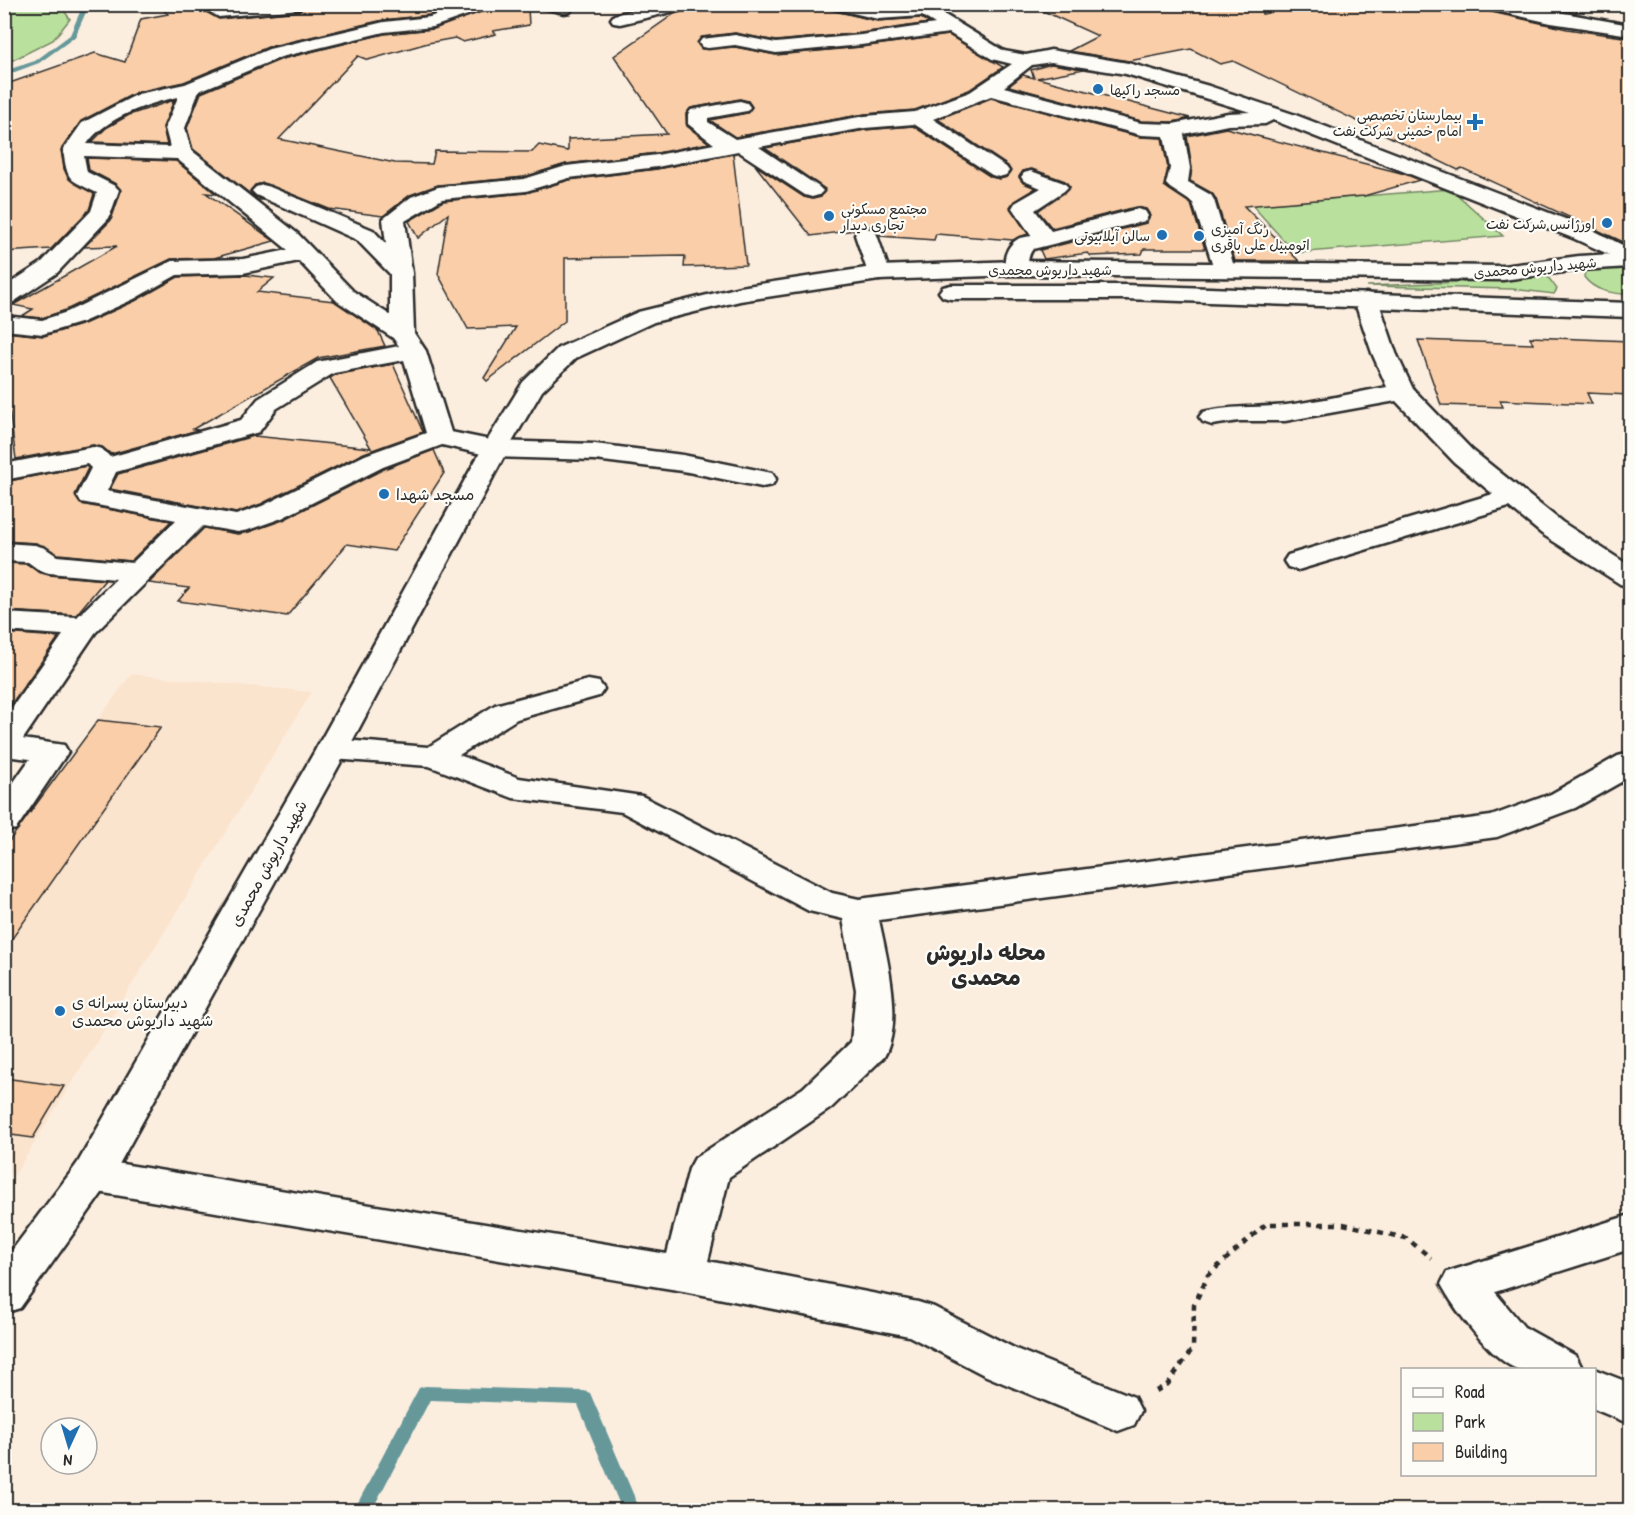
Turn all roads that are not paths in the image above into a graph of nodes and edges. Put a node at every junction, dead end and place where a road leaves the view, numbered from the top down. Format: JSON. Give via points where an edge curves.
{"nodes":[{"id":1,"x":203,"y":4,"type":"edge"},
{"id":2,"x":299,"y":4,"type":"edge"},
{"id":3,"x":482,"y":4,"type":"edge"},
{"id":4,"x":682,"y":4,"type":"edge"},
{"id":5,"x":838,"y":4,"type":"edge"},
{"id":6,"x":1489,"y":4,"type":"edge"},
{"id":7,"x":919,"y":8,"type":"edge"},
{"id":8,"x":620,"y":19,"type":"dead end"},
{"id":9,"x":951,"y":27,"type":"junction"},
{"id":10,"x":1630,"y":30,"type":"edge"},
{"id":11,"x":708,"y":43,"type":"dead end"},
{"id":12,"x":998,"y":55,"type":"junction"},
{"id":13,"x":972,"y":60,"type":"dead end"},
{"id":14,"x":1026,"y":62,"type":"junction"},
{"id":15,"x":192,"y":88,"type":"junction"},
{"id":16,"x":988,"y":89,"type":"junction"},
{"id":17,"x":740,"y":107,"type":"dead end"},
{"id":18,"x":918,"y":118,"type":"junction"},
{"id":19,"x":1286,"y":118,"type":"junction"},
{"id":20,"x":1173,"y":130,"type":"junction"},
{"id":21,"x":736,"y":145,"type":"junction"},
{"id":22,"x":73,"y":150,"type":"junction"},
{"id":23,"x":182,"y":153,"type":"junction"},
{"id":24,"x":999,"y":171,"type":"dead end"},
{"id":25,"x":1031,"y":177,"type":"dead end"},
{"id":26,"x":263,"y":191,"type":"dead end"},
{"id":27,"x":812,"y":191,"type":"dead end"},
{"id":28,"x":1137,"y":216,"type":"dead end"},
{"id":29,"x":866,"y":236,"type":"dead end"},
{"id":30,"x":1046,"y":239,"type":"junction"},
{"id":31,"x":304,"y":253,"type":"junction"},
{"id":32,"x":1630,"y":258,"type":"edge"},
{"id":33,"x":1579,"y":263,"type":"junction"},
{"id":34,"x":1016,"y":268,"type":"junction"},
{"id":35,"x":1224,"y":270,"type":"junction"},
{"id":36,"x":401,"y":273,"type":"junction"},
{"id":37,"x":879,"y":273,"type":"junction"},
{"id":38,"x":4,"y":298,"type":"edge"},
{"id":39,"x":1366,"y":300,"type":"junction"},
{"id":40,"x":1630,"y":309,"type":"edge"},
{"id":41,"x":4,"y":323,"type":"edge"},
{"id":42,"x":408,"y":342,"type":"junction"},
{"id":43,"x":1402,"y":392,"type":"junction"},
{"id":44,"x":1212,"y":417,"type":"dead end"},
{"id":45,"x":512,"y":419,"type":"junction"},
{"id":46,"x":440,"y":437,"type":"junction"},
{"id":47,"x":495,"y":449,"type":"junction"},
{"id":48,"x":105,"y":467,"type":"junction"},
{"id":49,"x":5,"y":471,"type":"edge"},
{"id":50,"x":762,"y":479,"type":"dead end"},
{"id":51,"x":1512,"y":497,"type":"junction"},
{"id":52,"x":197,"y":516,"type":"junction"},
{"id":53,"x":4,"y":552,"type":"edge"},
{"id":54,"x":1617,"y":557,"type":"edge"},
{"id":55,"x":1298,"y":561,"type":"dead end"},
{"id":56,"x":141,"y":573,"type":"junction"},
{"id":57,"x":1630,"y":578,"type":"edge"},
{"id":58,"x":4,"y":622,"type":"edge"},
{"id":59,"x":84,"y":627,"type":"junction"},
{"id":60,"x":588,"y":688,"type":"dead end"},
{"id":61,"x":4,"y":745,"type":"edge"},
{"id":62,"x":332,"y":749,"type":"junction"},
{"id":63,"x":434,"y":757,"type":"junction"},
{"id":64,"x":1630,"y":763,"type":"edge"},
{"id":65,"x":4,"y":821,"type":"edge"},
{"id":66,"x":859,"y":911,"type":"junction"},
{"id":67,"x":92,"y":1175,"type":"junction"},
{"id":68,"x":1630,"y":1232,"type":"edge"},
{"id":69,"x":684,"y":1274,"type":"junction"},
{"id":70,"x":4,"y":1295,"type":"edge"},
{"id":71,"x":1557,"y":1368,"type":"edge"},
{"id":72,"x":1118,"y":1411,"type":"road end"}],
"edges":[{"from":1,"to":2,"type":"street","via":[[219,12]]},
{"from":3,"to":15,"type":"street","via":[[433,22],[384,27],[275,53]]},
{"from":4,"to":8,"type":"street"},
{"from":5,"to":7,"type":"street","via":[[878,14]]},
{"from":6,"to":10,"type":"street"},
{"from":7,"to":9,"type":"street"},
{"from":9,"to":11,"type":"street","via":[[776,48],[735,40]]},
{"from":9,"to":12,"type":"street"},
{"from":12,"to":13,"type":"street"},
{"from":12,"to":14,"type":"street"},
{"from":14,"to":16,"type":"street"},
{"from":14,"to":19,"type":"street","via":[[1051,56],[1128,69]]},
{"from":15,"to":22,"type":"street","via":[[145,98],[89,127]]},
{"from":15,"to":23,"type":"street","via":[[175,128]]},
{"from":16,"to":18,"type":"street"},
{"from":16,"to":20,"type":"street","via":[[1141,129]]},
{"from":17,"to":21,"type":"street","via":[[698,114],[698,124]]},
{"from":18,"to":21,"type":"street","via":[[809,130]]},
{"from":18,"to":24,"type":"street"},
{"from":19,"to":20,"type":"street","via":[[1228,119]]},
{"from":19,"to":32,"type":"street","via":[[1583,234]]},
{"from":20,"to":35,"type":"street","via":[[1180,168],[1178,184],[1203,200]]},
{"from":21,"to":27,"type":"street"},
{"from":21,"to":36,"type":"street","via":[[657,161],[566,172],[526,185],[438,193],[394,219]]},
{"from":22,"to":23,"type":"street"},
{"from":22,"to":38,"type":"street","via":[[77,175],[108,190],[101,213],[49,268]]},
{"from":23,"to":31,"type":"street"},
{"from":25,"to":30,"type":"street","via":[[1056,187],[1023,208]]},
{"from":26,"to":36,"type":"street","via":[[365,235]]},
{"from":28,"to":30,"type":"street"},
{"from":29,"to":37,"type":"street"},
{"from":30,"to":34,"type":"street","via":[[1025,244],[1016,255]]},
{"from":31,"to":41,"type":"street","via":[[243,266],[172,268],[75,317],[43,327]]},
{"from":31,"to":42,"type":"street","via":[[345,296]]},
{"from":32,"to":33,"type":"street","name":"شهید داریوش محمدی"},
{"from":33,"to":35,"type":"street","name":"شهید داریوش محمدی","via":[[1503,273]]},
{"from":33,"to":40,"type":"street","via":[[1566,276],[1570,284],[1603,302]]},
{"from":34,"to":35,"type":"street","name":"شهید داریوش محمدی"},
{"from":34,"to":37,"type":"street","name":"شهید داریوش محمدی"},
{"from":36,"to":42,"type":"street"},
{"from":37,"to":45,"type":"street","name":"شهید داریوش محمدی","via":[[740,294],[646,317],[567,353],[532,387]]},
{"from":39,"to":40,"type":"street","name":"شهید داریوش محمدی"},
{"from":39,"to":43,"type":"street"},
{"from":39,"to":45,"type":"street","name":"شهید داریوش محمدی","via":[[1125,292],[877,292],[783,303],[684,325],[617,349],[571,375]]},
{"from":42,"to":46,"type":"street"},
{"from":42,"to":48,"type":"street","via":[[318,362],[267,404],[250,426]]},
{"from":43,"to":44,"type":"street","via":[[1284,413]]},
{"from":43,"to":51,"type":"street","via":[[1464,456]]},
{"from":45,"to":47,"type":"street","name":"شهید داریوش محمدی"},
{"from":46,"to":47,"type":"street"},
{"from":46,"to":52,"type":"street","via":[[374,461],[272,512],[238,524]]},
{"from":47,"to":50,"type":"street","via":[[595,452],[683,463]]},
{"from":47,"to":62,"type":"street","name":"شهید داریوش محمدی"},
{"from":48,"to":49,"type":"street","via":[[93,455]]},
{"from":48,"to":52,"type":"street","via":[[91,496]]},
{"from":51,"to":54,"type":"street","via":[[1551,528]]},
{"from":51,"to":55,"type":"street"},
{"from":52,"to":56,"type":"street"},
{"from":53,"to":56,"type":"street","via":[[35,554],[49,564]]},
{"from":54,"to":57,"type":"street"},
{"from":56,"to":59,"type":"street"},
{"from":58,"to":59,"type":"street"},
{"from":59,"to":61,"type":"street"},
{"from":60,"to":63,"type":"street","via":[[506,712]]},
{"from":61,"to":65,"type":"street","via":[[52,752]]},
{"from":62,"to":63,"type":"street"},
{"from":62,"to":67,"type":"street","name":"شهید داریوش محمدی"},
{"from":63,"to":66,"type":"street","via":[[513,788],[630,803],[822,903]]},
{"from":64,"to":66,"type":"street","via":[[1563,801],[1497,826]]},
{"from":66,"to":69,"type":"street","via":[[875,990],[870,1047],[817,1098],[711,1169]]},
{"from":67,"to":69,"type":"street"},
{"from":67,"to":70,"type":"street","name":"شهید داریوش محمدی"},
{"from":68,"to":71,"type":"street","via":[[1463,1284],[1508,1340]]},
{"from":69,"to":72,"type":"street","via":[[918,1320],[1000,1362]]}]}
